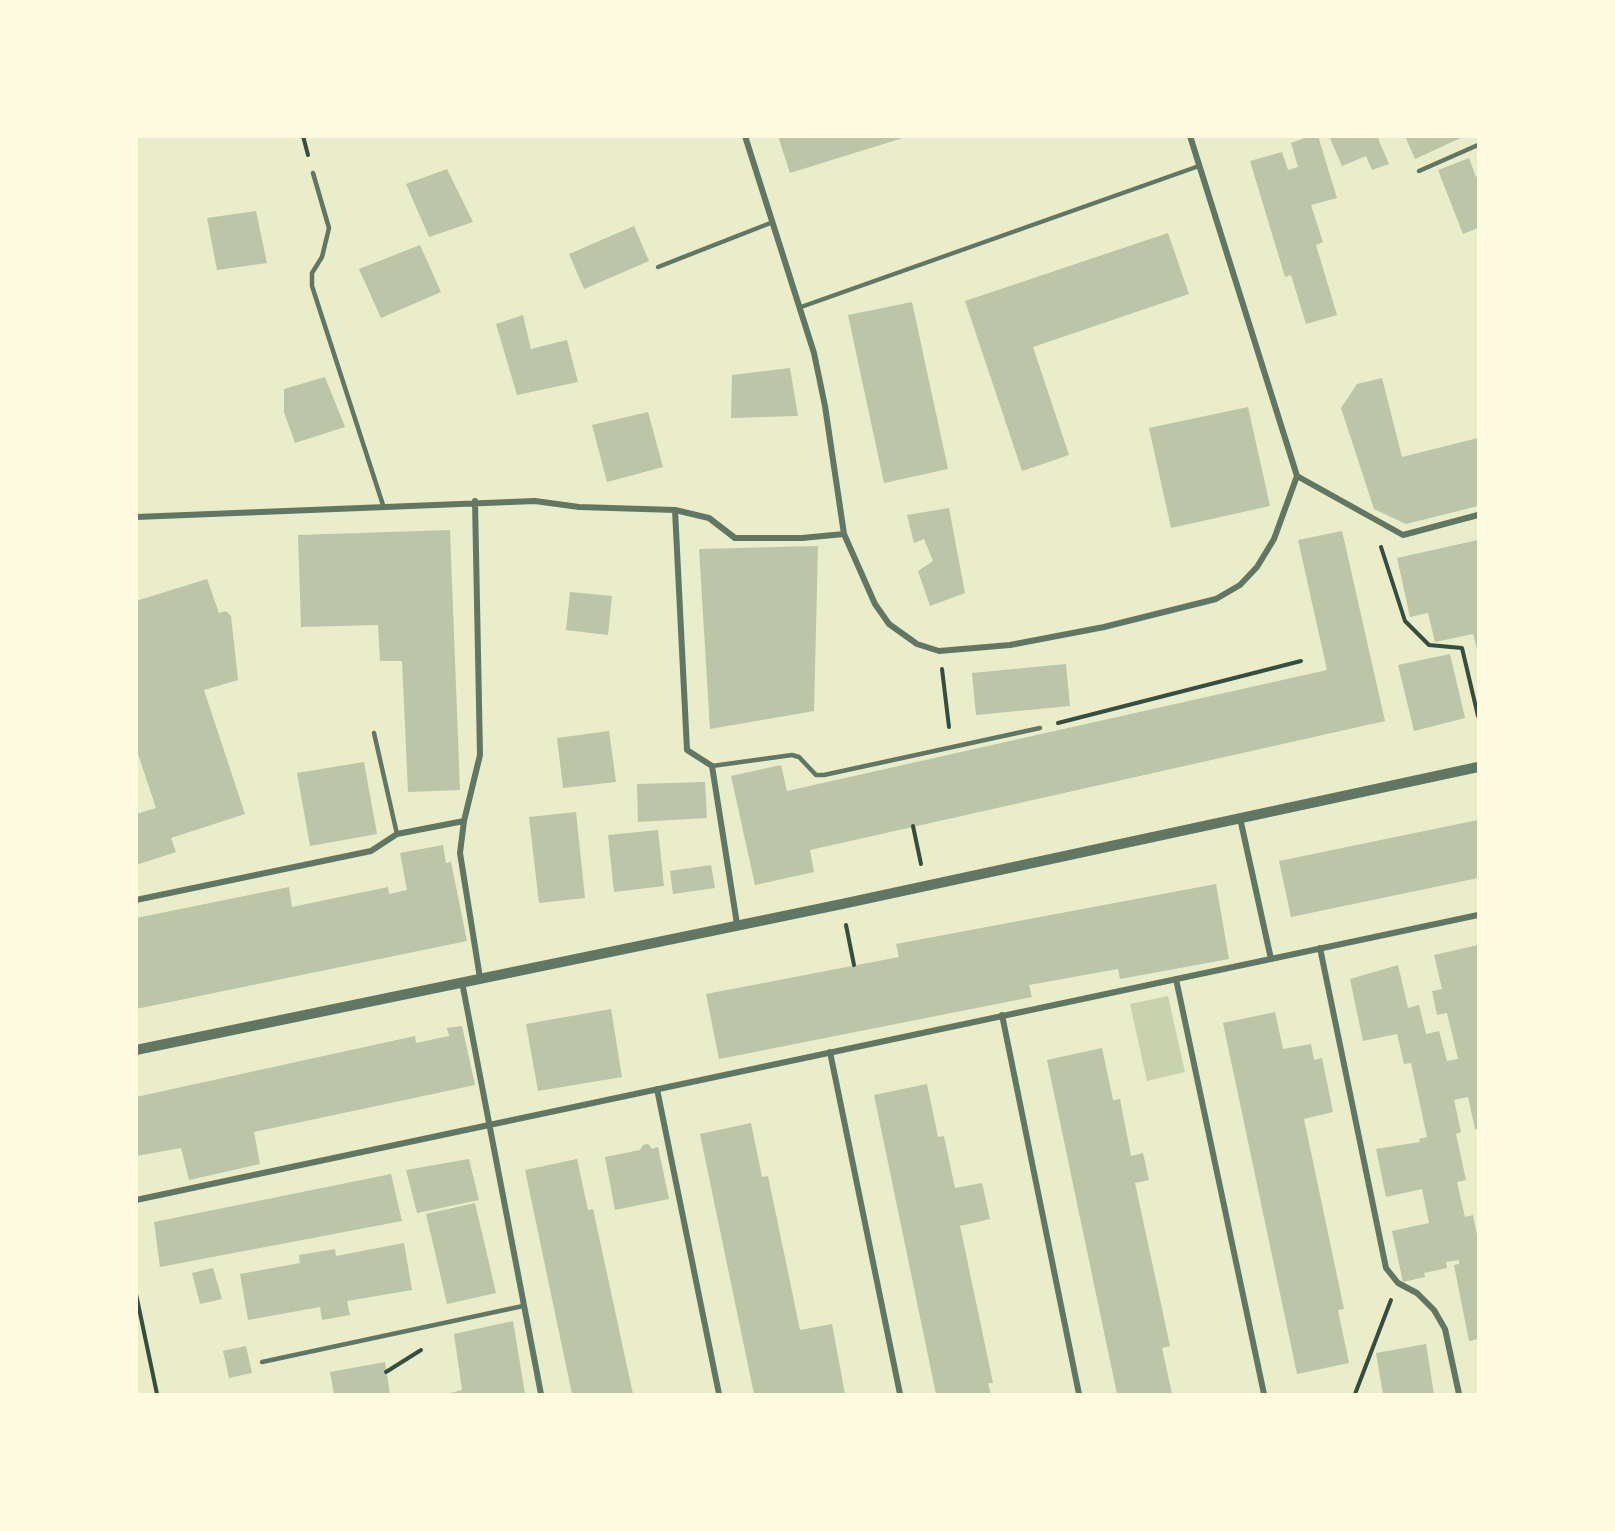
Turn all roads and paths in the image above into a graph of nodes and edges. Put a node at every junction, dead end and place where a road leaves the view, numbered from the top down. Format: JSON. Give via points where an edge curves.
{"nodes":[{"id":1,"x":745,"y":136,"type":"edge"},
{"id":2,"x":1190,"y":136,"type":"edge"},
{"id":3,"x":1479,"y":145,"type":"edge"},
{"id":4,"x":1199,"y":166,"type":"junction"},
{"id":5,"x":1419,"y":171,"type":"dead end"},
{"id":6,"x":313,"y":173,"type":"dead end"},
{"id":7,"x":773,"y":222,"type":"junction"},
{"id":8,"x":657,"y":267,"type":"dead end"},
{"id":9,"x":801,"y":307,"type":"junction"},
{"id":10,"x":1297,"y":476,"type":"junction"},
{"id":11,"x":475,"y":501,"type":"junction"},
{"id":12,"x":382,"y":505,"type":"junction"},
{"id":13,"x":675,"y":510,"type":"junction"},
{"id":14,"x":1479,"y":515,"type":"edge"},
{"id":15,"x":136,"y":518,"type":"edge"},
{"id":16,"x":1372,"y":518,"type":"junction"},
{"id":17,"x":844,"y":534,"type":"junction"},
{"id":18,"x":939,"y":651,"type":"junction"},
{"id":19,"x":1301,"y":662,"type":"dead end"},
{"id":20,"x":1479,"y":716,"type":"edge"},
{"id":21,"x":1057,"y":723,"type":"dead end"},
{"id":22,"x":1040,"y":728,"type":"dead end"},
{"id":23,"x":374,"y":733,"type":"dead end"},
{"id":24,"x":952,"y":747,"type":"junction"},
{"id":25,"x":712,"y":766,"type":"junction"},
{"id":26,"x":1479,"y":767,"type":"edge"},
{"id":27,"x":1240,"y":818,"type":"junction"},
{"id":28,"x":464,"y":821,"type":"junction"},
{"id":29,"x":913,"y":826,"type":"dead end"},
{"id":30,"x":397,"y":834,"type":"junction"},
{"id":31,"x":926,"y":884,"type":"junction"},
{"id":32,"x":136,"y":900,"type":"edge"},
{"id":33,"x":842,"y":904,"type":"junction"},
{"id":34,"x":1479,"y":915,"type":"edge"},
{"id":35,"x":737,"y":924,"type":"junction"},
{"id":36,"x":1320,"y":948,"type":"junction"},
{"id":37,"x":1271,"y":959,"type":"junction"},
{"id":38,"x":854,"y":965,"type":"dead end"},
{"id":39,"x":480,"y":978,"type":"junction"},
{"id":40,"x":1176,"y":979,"type":"junction"},
{"id":41,"x":462,"y":982,"type":"junction"},
{"id":42,"x":1002,"y":1016,"type":"junction"},
{"id":43,"x":136,"y":1050,"type":"edge"},
{"id":44,"x":830,"y":1052,"type":"junction"},
{"id":45,"x":657,"y":1089,"type":"junction"},
{"id":46,"x":488,"y":1124,"type":"junction"},
{"id":47,"x":136,"y":1200,"type":"edge"},
{"id":48,"x":1398,"y":1283,"type":"junction"},
{"id":49,"x":136,"y":1294,"type":"edge"},
{"id":50,"x":523,"y":1306,"type":"junction"},
{"id":51,"x":262,"y":1362,"type":"dead end"},
{"id":52,"x":157,"y":1395,"type":"edge"},
{"id":53,"x":541,"y":1395,"type":"edge"},
{"id":54,"x":719,"y":1395,"type":"edge"},
{"id":55,"x":900,"y":1395,"type":"edge"},
{"id":56,"x":1079,"y":1395,"type":"edge"},
{"id":57,"x":1264,"y":1395,"type":"edge"},
{"id":58,"x":1355,"y":1395,"type":"edge"},
{"id":59,"x":1459,"y":1395,"type":"edge"}],
"edges":[{"from":1,"to":7,"type":"street"},
{"from":2,"to":4,"type":"street"},
{"from":3,"to":5,"type":"lane"},
{"from":4,"to":9,"type":"lane"},
{"from":4,"to":10,"type":"street"},
{"from":6,"to":12,"type":"lane","via":[[329,228],[322,257],[312,273],[312,286]]},
{"from":7,"to":8,"type":"lane"},
{"from":7,"to":9,"type":"street"},
{"from":9,"to":17,"type":"street","via":[[825,406]]},
{"from":10,"to":16,"type":"street"},
{"from":10,"to":18,"type":"street","via":[[1274,538],[1257,567],[1240,585],[1216,599],[1020,643]]},
{"from":11,"to":12,"type":"street"},
{"from":11,"to":13,"type":"street"},
{"from":11,"to":28,"type":"street","via":[[480,756]]},
{"from":12,"to":15,"type":"street"},
{"from":13,"to":17,"type":"street","via":[[709,518],[735,538]]},
{"from":13,"to":25,"type":"street","via":[[687,750]]},
{"from":14,"to":16,"type":"street","via":[[1403,535]]},
{"from":16,"to":20,"type":"path","via":[[1405,621],[1429,645],[1462,648]]},
{"from":17,"to":18,"type":"street","via":[[875,604],[889,624],[917,644]]},
{"from":18,"to":24,"type":"path"},
{"from":19,"to":21,"type":"path"},
{"from":22,"to":24,"type":"lane"},
{"from":23,"to":30,"type":"lane"},
{"from":24,"to":25,"type":"lane","via":[[824,775],[809,770],[799,757],[785,754]]},
{"from":25,"to":35,"type":"street"},
{"from":26,"to":27,"type":"street"},
{"from":27,"to":31,"type":"street"},
{"from":27,"to":37,"type":"street"},
{"from":28,"to":30,"type":"street"},
{"from":28,"to":39,"type":"street","via":[[460,853]]},
{"from":29,"to":31,"type":"path"},
{"from":30,"to":32,"type":"street","via":[[370,851]]},
{"from":31,"to":33,"type":"street"},
{"from":33,"to":35,"type":"street"},
{"from":33,"to":38,"type":"path"},
{"from":34,"to":36,"type":"street"},
{"from":35,"to":39,"type":"street"},
{"from":36,"to":37,"type":"street"},
{"from":36,"to":48,"type":"street","via":[[1386,1268]]},
{"from":37,"to":40,"type":"street"},
{"from":39,"to":41,"type":"street"},
{"from":40,"to":42,"type":"street"},
{"from":40,"to":57,"type":"street"},
{"from":41,"to":43,"type":"street"},
{"from":41,"to":46,"type":"street"},
{"from":42,"to":44,"type":"street"},
{"from":42,"to":56,"type":"street"},
{"from":44,"to":45,"type":"street"},
{"from":44,"to":55,"type":"street"},
{"from":45,"to":46,"type":"street"},
{"from":45,"to":54,"type":"street"},
{"from":46,"to":47,"type":"street"},
{"from":46,"to":50,"type":"street"},
{"from":48,"to":58,"type":"path"},
{"from":48,"to":59,"type":"street","via":[[1417,1293],[1445,1329]]},
{"from":49,"to":52,"type":"path"},
{"from":50,"to":51,"type":"lane"},
{"from":50,"to":53,"type":"street"}]}
